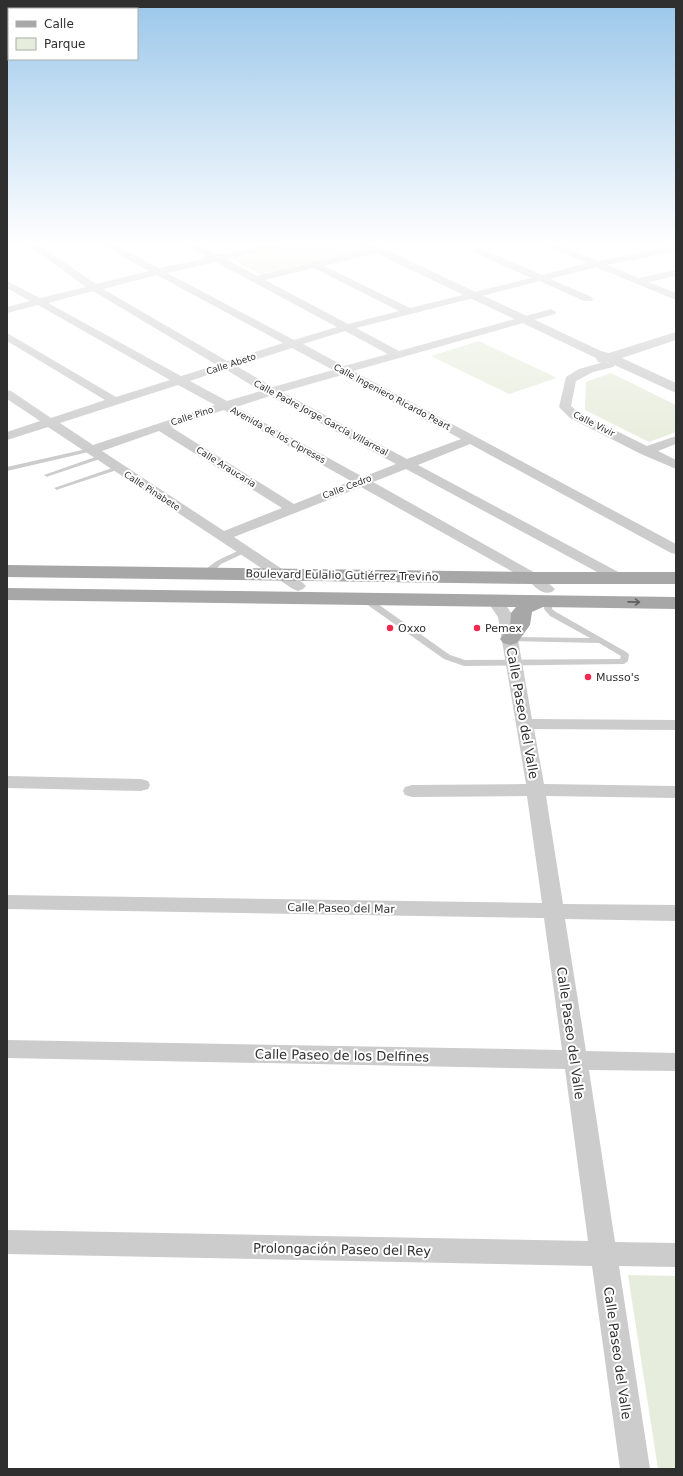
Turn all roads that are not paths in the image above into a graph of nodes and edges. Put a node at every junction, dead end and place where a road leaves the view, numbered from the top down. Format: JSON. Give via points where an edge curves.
{"nodes":[{"id":1,"x":60,"y":314,"type":"edge"},
{"id":2,"x":137,"y":314,"type":"edge"},
{"id":3,"x":236,"y":314,"type":"edge"},
{"id":4,"x":319,"y":314,"type":"edge"},
{"id":5,"x":397,"y":314,"type":"edge"},
{"id":6,"x":512,"y":314,"type":"edge"},
{"id":7,"x":545,"y":314,"type":"edge"},
{"id":8,"x":525,"y":320,"type":"junction"},
{"id":9,"x":345,"y":328,"type":"junction"},
{"id":10,"x":7,"y":336,"type":"edge"},
{"id":11,"x":676,"y":336,"type":"edge"},
{"id":12,"x":292,"y":344,"type":"junction"},
{"id":13,"x":676,"y":344,"type":"edge"},
{"id":14,"x":396,"y":354,"type":"junction"},
{"id":15,"x":605,"y":361,"type":"junction"},
{"id":16,"x":225,"y":366,"type":"junction"},
{"id":17,"x":342,"y":370,"type":"junction"},
{"id":18,"x":180,"y":380,"type":"junction"},
{"id":19,"x":676,"y":388,"type":"edge"},
{"id":20,"x":270,"y":391,"type":"junction"},
{"id":21,"x":7,"y":394,"type":"edge"},
{"id":22,"x":676,"y":398,"type":"edge"},
{"id":23,"x":115,"y":401,"type":"junction"},
{"id":24,"x":225,"y":405,"type":"junction"},
{"id":25,"x":49,"y":422,"type":"junction"},
{"id":26,"x":160,"y":426,"type":"junction"},
{"id":27,"x":7,"y":436,"type":"edge"},
{"id":28,"x":471,"y":439,"type":"junction"},
{"id":29,"x":676,"y":440,"type":"edge"},
{"id":30,"x":646,"y":451,"type":"junction"},
{"id":31,"x":96,"y":454,"type":"junction"},
{"id":32,"x":406,"y":464,"type":"junction"},
{"id":33,"x":676,"y":466,"type":"edge"},
{"id":34,"x":118,"y":468,"type":"junction"},
{"id":35,"x":7,"y":469,"type":"edge"},
{"id":36,"x":47,"y":476,"type":"dead end"},
{"id":37,"x":362,"y":481,"type":"junction"},
{"id":38,"x":58,"y":488,"type":"dead end"},
{"id":39,"x":293,"y":509,"type":"junction"},
{"id":40,"x":222,"y":537,"type":"junction"},
{"id":41,"x":676,"y":550,"type":"edge"},
{"id":42,"x":245,"y":551,"type":"junction"},
{"id":43,"x":7,"y":571,"type":"edge"},
{"id":44,"x":207,"y":573,"type":"junction"},
{"id":45,"x":280,"y":574,"type":"junction"},
{"id":46,"x":617,"y":578,"type":"junction"},
{"id":47,"x":676,"y":578,"type":"edge"},
{"id":48,"x":7,"y":582,"type":"edge"},
{"id":49,"x":298,"y":586,"type":"junction"},
{"id":50,"x":442,"y":588,"type":"junction"},
{"id":51,"x":676,"y":590,"type":"edge"},
{"id":52,"x":543,"y":592,"type":"junction"},
{"id":53,"x":7,"y":594,"type":"edge"},
{"id":54,"x":366,"y":599,"type":"junction"},
{"id":55,"x":495,"y":601,"type":"junction"},
{"id":56,"x":676,"y":602,"type":"edge"},
{"id":57,"x":510,"y":639,"type":"junction"},
{"id":58,"x":602,"y":641,"type":"junction"},
{"id":59,"x":514,"y":663,"type":"junction"},
{"id":60,"x":524,"y":724,"type":"junction"},
{"id":61,"x":676,"y":724,"type":"edge"},
{"id":62,"x":7,"y":782,"type":"edge"},
{"id":63,"x":141,"y":784,"type":"dead end"},
{"id":64,"x":536,"y":790,"type":"junction"},
{"id":65,"x":412,"y":791,"type":"dead end"},
{"id":66,"x":676,"y":792,"type":"edge"},
{"id":67,"x":7,"y":902,"type":"edge"},
{"id":68,"x":554,"y":912,"type":"junction"},
{"id":69,"x":676,"y":913,"type":"edge"},
{"id":70,"x":7,"y":1049,"type":"edge"},
{"id":71,"x":575,"y":1060,"type":"junction"},
{"id":72,"x":676,"y":1062,"type":"edge"},
{"id":73,"x":7,"y":1242,"type":"edge"},
{"id":74,"x":603,"y":1254,"type":"junction"},
{"id":75,"x":676,"y":1255,"type":"edge"},
{"id":76,"x":635,"y":1469,"type":"edge"}],
"edges":[{"from":1,"to":18,"type":"street","name":"Avenida de los Cipreses"},
{"from":2,"to":16,"type":"street","name":"Calle Padre Jorge García Villarreal"},
{"from":3,"to":12,"type":"street","name":"Calle Ingeniero Ricardo Peart"},
{"from":4,"to":9,"type":"street"},
{"from":5,"to":9,"type":"street","name":"Calle Abeto"},
{"from":6,"to":8,"type":"street"},
{"from":7,"to":8,"type":"street","name":"Calle Pino"},
{"from":8,"to":14,"type":"street","name":"Calle Pino"},
{"from":8,"to":15,"type":"street"},
{"from":9,"to":12,"type":"street","name":"Calle Abeto"},
{"from":9,"to":14,"type":"street"},
{"from":10,"to":23,"type":"street"},
{"from":11,"to":15,"type":"street"},
{"from":12,"to":16,"type":"street","name":"Calle Abeto"},
{"from":12,"to":17,"type":"street","name":"Calle Ingeniero Ricardo Peart"},
{"from":13,"to":15,"type":"street"},
{"from":14,"to":17,"type":"street","name":"Calle Pino"},
{"from":15,"to":19,"type":"street"},
{"from":15,"to":22,"type":"street"},
{"from":15,"to":30,"type":"street","name":"Calle Vivir","via":[[570,380],[565,407],[574,415]]},
{"from":16,"to":18,"type":"street","name":"Calle Abeto"},
{"from":16,"to":20,"type":"street","name":"Calle Padre Jorge García Villarreal"},
{"from":17,"to":20,"type":"street","name":"Calle Pino"},
{"from":17,"to":28,"type":"street","name":"Calle Ingeniero Ricardo Peart"},
{"from":18,"to":23,"type":"street","name":"Calle Abeto"},
{"from":18,"to":24,"type":"street","name":"Avenida de los Cipreses"},
{"from":20,"to":24,"type":"street","name":"Calle Pino"},
{"from":20,"to":32,"type":"street","name":"Calle Padre Jorge García Villarreal"},
{"from":21,"to":25,"type":"street","name":"Calle Pinabete"},
{"from":23,"to":25,"type":"street","name":"Calle Abeto"},
{"from":24,"to":26,"type":"street","name":"Calle Pino"},
{"from":24,"to":37,"type":"street","name":"Avenida de los Cipreses"},
{"from":25,"to":27,"type":"street","name":"Calle Abeto"},
{"from":25,"to":31,"type":"street","name":"Calle Pinabete"},
{"from":26,"to":31,"type":"street","name":"Calle Pino"},
{"from":26,"to":39,"type":"street","name":"Calle Araucaria"},
{"from":28,"to":32,"type":"street","name":"Calle Cedro"},
{"from":28,"to":41,"type":"street","name":"Calle Ingeniero Ricardo Peart"},
{"from":29,"to":30,"type":"street"},
{"from":30,"to":33,"type":"street","name":"Calle Vivir"},
{"from":31,"to":34,"type":"street","name":"Calle Pinabete"},
{"from":31,"to":35,"type":"lane"},
{"from":31,"to":36,"type":"lane"},
{"from":32,"to":37,"type":"street","name":"Calle Cedro"},
{"from":32,"to":46,"type":"street","name":"Calle Padre Jorge García Villarreal"},
{"from":34,"to":38,"type":"lane"},
{"from":34,"to":40,"type":"street","name":"Calle Pinabete"},
{"from":37,"to":39,"type":"street","name":"Calle Cedro"},
{"from":37,"to":52,"type":"street","name":"Avenida de los Cipreses"},
{"from":39,"to":40,"type":"street","name":"Calle Cedro"},
{"from":40,"to":42,"type":"street","name":"Calle Pinabete"},
{"from":42,"to":44,"type":"lane","via":[[212,566]]},
{"from":42,"to":45,"type":"street","name":"Calle Pinabete"},
{"from":43,"to":44,"type":"main road","name":"Boulevard Eulalio Gutiérrez Treviño"},
{"from":44,"to":45,"type":"main road","name":"Boulevard Eulalio Gutiérrez Treviño"},
{"from":45,"to":49,"type":"street","name":"Calle Pinabete"},
{"from":45,"to":52,"type":"main road","name":"Boulevard Eulalio Gutiérrez Treviño"},
{"from":46,"to":47,"type":"main road","name":"Boulevard Eulalio Gutiérrez Treviño"},
{"from":46,"to":52,"type":"main road","name":"Boulevard Eulalio Gutiérrez Treviño"},
{"from":48,"to":49,"type":"main road","name":"Boulevard Eulalio Gutiérrez Treviño"},
{"from":49,"to":50,"type":"main road","name":"Boulevard Eulalio Gutiérrez Treviño"},
{"from":50,"to":52,"type":"main road","name":"Boulevard Eulalio Gutiérrez Treviño"},
{"from":50,"to":55,"type":"main road","via":[[480,593]]},
{"from":51,"to":52,"type":"main road","name":"Boulevard Eulalio Gutiérrez Treviño"},
{"from":52,"to":55,"type":"main road","name":"Boulevard Eulalio Gutiérrez Treviño"},
{"from":52,"to":56,"type":"main road","name":"Boulevard Eulalio Gutiérrez Treviño","one_way":true},
{"from":52,"to":57,"type":"main road","via":[[521,613],[520,625]]},
{"from":52,"to":58,"type":"lane","via":[[548,609],[553,614]]},
{"from":53,"to":54,"type":"main road","name":"Boulevard Eulalio Gutiérrez Treviño"},
{"from":54,"to":55,"type":"main road","name":"Boulevard Eulalio Gutiérrez Treviño"},
{"from":54,"to":59,"type":"lane","via":[[455,661],[464,664]]},
{"from":55,"to":57,"type":"street","name":"Calle Paseo del Valle","via":[[506,617]]},
{"from":57,"to":58,"type":"lane"},
{"from":57,"to":59,"type":"street","name":"Calle Paseo del Valle"},
{"from":58,"to":59,"type":"lane","via":[[624,655],[624,661]]},
{"from":59,"to":60,"type":"street","name":"Calle Paseo del Valle"},
{"from":60,"to":61,"type":"street"},
{"from":60,"to":64,"type":"street","name":"Calle Paseo del Valle"},
{"from":62,"to":63,"type":"street"},
{"from":64,"to":65,"type":"street"},
{"from":64,"to":66,"type":"street"},
{"from":64,"to":68,"type":"street","name":"Calle Paseo del Valle"},
{"from":67,"to":68,"type":"street","name":"Calle Paseo del Mar"},
{"from":68,"to":69,"type":"street","name":"Calle Paseo del Mar"},
{"from":68,"to":71,"type":"street","name":"Calle Paseo del Valle"},
{"from":70,"to":71,"type":"street","name":"Calle Paseo de los Delfines"},
{"from":71,"to":72,"type":"street","name":"Calle Paseo de los Delfines"},
{"from":71,"to":74,"type":"street","name":"Calle Paseo del Valle"},
{"from":73,"to":74,"type":"street","name":"Prolongación Paseo del Rey"},
{"from":74,"to":75,"type":"street","name":"Prolongación Paseo del Rey"},
{"from":74,"to":76,"type":"street","name":"Calle Paseo del Valle"}]}
